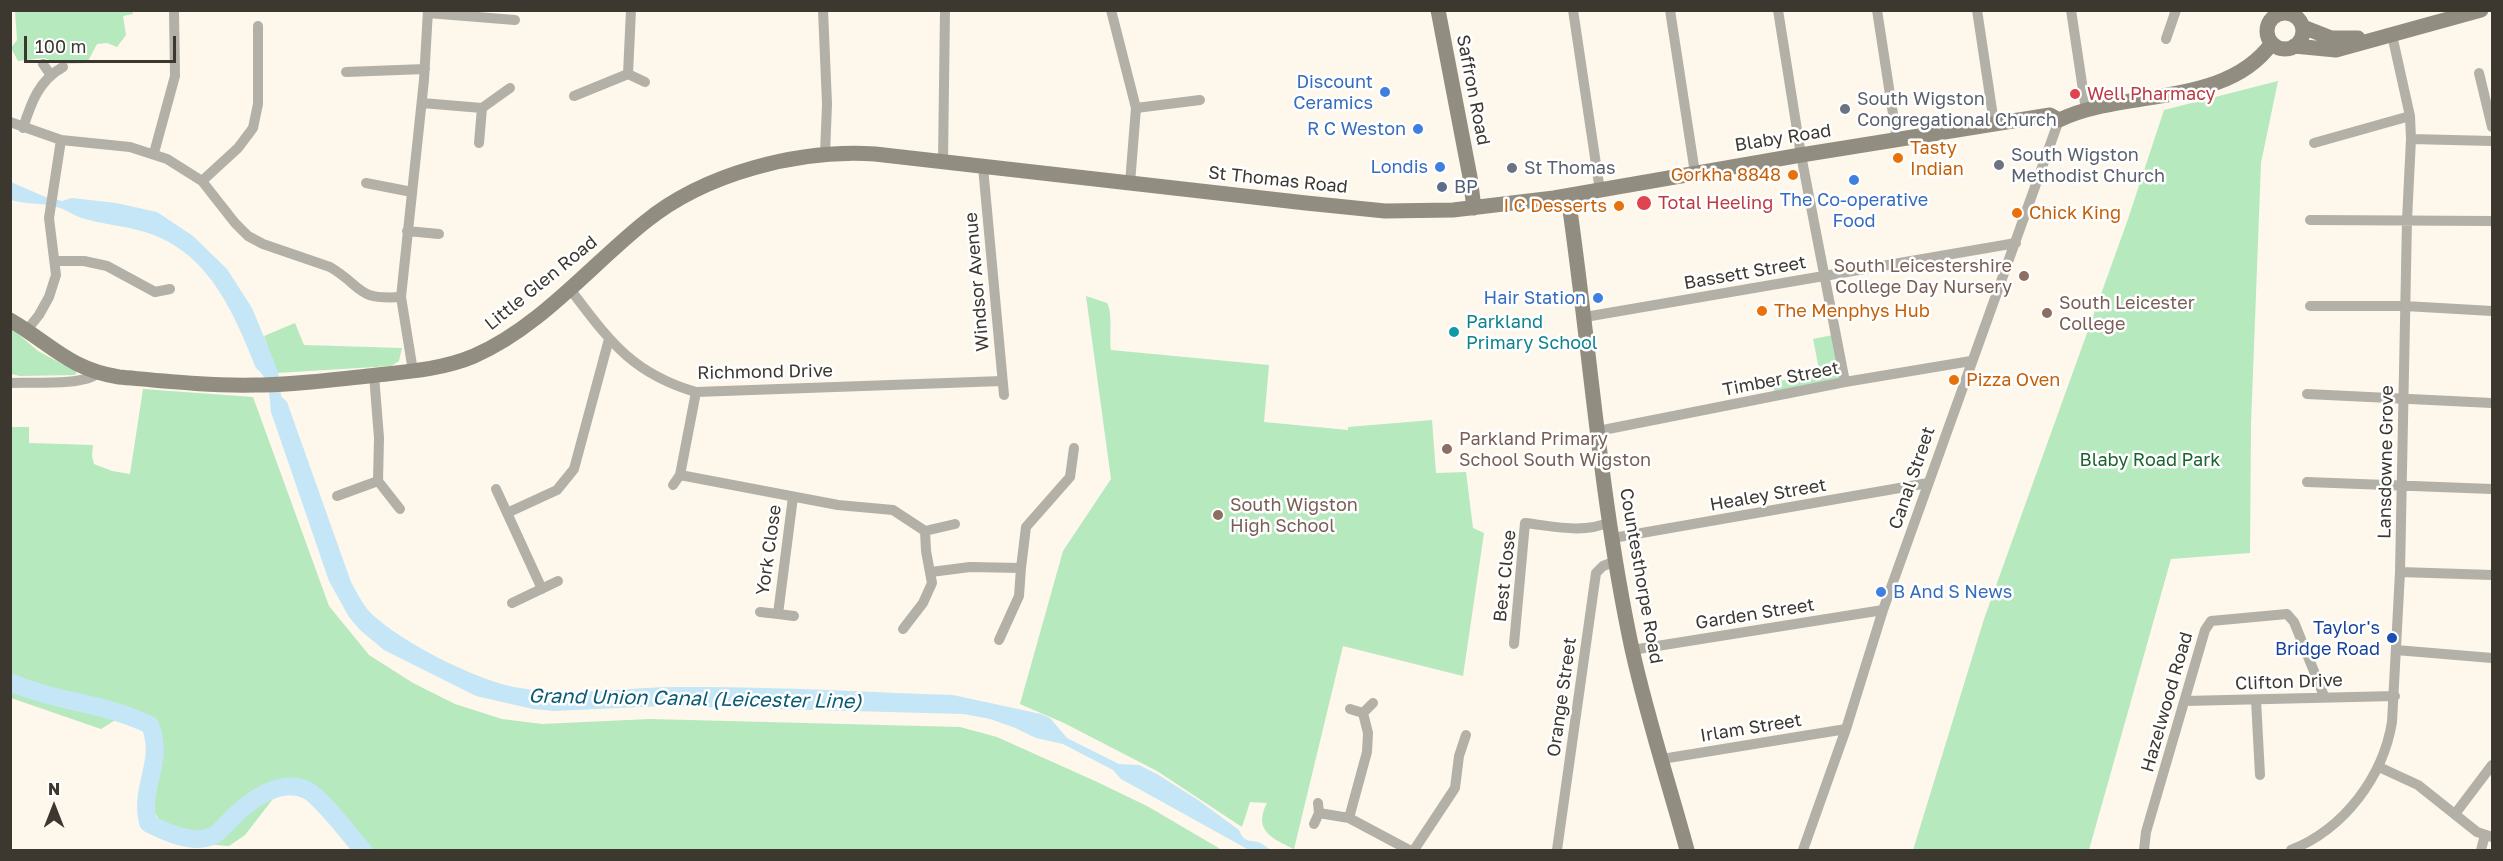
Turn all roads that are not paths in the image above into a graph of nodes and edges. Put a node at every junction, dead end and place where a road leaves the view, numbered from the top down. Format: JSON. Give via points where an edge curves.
{"nodes":[{"id":1,"x":174,"y":10,"type":"edge"},
{"id":2,"x":631,"y":10,"type":"edge"},
{"id":3,"x":824,"y":10,"type":"edge"},
{"id":4,"x":945,"y":10,"type":"edge"},
{"id":5,"x":1111,"y":10,"type":"edge"},
{"id":6,"x":1438,"y":10,"type":"edge"},
{"id":7,"x":1573,"y":10,"type":"edge"},
{"id":8,"x":1670,"y":10,"type":"edge"},
{"id":9,"x":1778,"y":10,"type":"edge"},
{"id":10,"x":1877,"y":10,"type":"edge"},
{"id":11,"x":1977,"y":10,"type":"edge"},
{"id":12,"x":2071,"y":10,"type":"edge"},
{"id":13,"x":2176,"y":10,"type":"edge"},
{"id":14,"x":2481,"y":10,"type":"edge"},
{"id":15,"x":428,"y":12,"type":"edge"},
{"id":16,"x":515,"y":20,"type":"dead end"},
{"id":17,"x":258,"y":26,"type":"dead end"},
{"id":18,"x":2302,"y":27,"type":"junction"},
{"id":19,"x":2392,"y":35,"type":"junction"},
{"id":20,"x":2375,"y":38,"type":"junction"},
{"id":21,"x":2166,"y":39,"type":"dead end"},
{"id":22,"x":2272,"y":43,"type":"junction"},
{"id":23,"x":2294,"y":46,"type":"junction"},
{"id":24,"x":43,"y":64,"type":"dead end"},
{"id":25,"x":63,"y":67,"type":"dead end"},
{"id":26,"x":425,"y":69,"type":"junction"},
{"id":27,"x":346,"y":72,"type":"dead end"},
{"id":28,"x":2479,"y":73,"type":"dead end"},
{"id":29,"x":50,"y":74,"type":"junction"},
{"id":30,"x":628,"y":74,"type":"junction"},
{"id":31,"x":645,"y":82,"type":"dead end"},
{"id":32,"x":510,"y":88,"type":"dead end"},
{"id":33,"x":574,"y":96,"type":"dead end"},
{"id":34,"x":1200,"y":100,"type":"dead end"},
{"id":35,"x":422,"y":104,"type":"junction"},
{"id":36,"x":482,"y":108,"type":"junction"},
{"id":37,"x":1136,"y":108,"type":"junction"},
{"id":38,"x":2086,"y":110,"type":"junction"},
{"id":39,"x":2410,"y":116,"type":"junction"},
{"id":40,"x":2059,"y":120,"type":"junction"},
{"id":41,"x":10,"y":122,"type":"edge"},
{"id":42,"x":1995,"y":123,"type":"junction"},
{"id":43,"x":2493,"y":127,"type":"edge"},
{"id":44,"x":22,"y":128,"type":"junction"},
{"id":45,"x":2411,"y":139,"type":"junction"},
{"id":46,"x":61,"y":140,"type":"junction"},
{"id":47,"x":1897,"y":140,"type":"junction"},
{"id":48,"x":2493,"y":141,"type":"edge"},
{"id":49,"x":478,"y":143,"type":"dead end"},
{"id":50,"x":2314,"y":143,"type":"dead end"},
{"id":51,"x":154,"y":153,"type":"junction"},
{"id":52,"x":825,"y":154,"type":"junction"},
{"id":53,"x":1800,"y":155,"type":"junction"},
{"id":54,"x":943,"y":162,"type":"junction"},
{"id":55,"x":983,"y":166,"type":"junction"},
{"id":56,"x":1695,"y":173,"type":"junction"},
{"id":57,"x":1470,"y":177,"type":"junction"},
{"id":58,"x":202,"y":182,"type":"junction"},
{"id":59,"x":366,"y":183,"type":"dead end"},
{"id":60,"x":1130,"y":183,"type":"junction"},
{"id":61,"x":1600,"y":191,"type":"junction"},
{"id":62,"x":412,"y":192,"type":"junction"},
{"id":63,"x":1568,"y":196,"type":"junction"},
{"id":64,"x":1509,"y":205,"type":"junction"},
{"id":65,"x":1474,"y":208,"type":"junction"},
{"id":66,"x":2310,"y":220,"type":"dead end"},
{"id":67,"x":2407,"y":220,"type":"junction"},
{"id":68,"x":2493,"y":221,"type":"edge"},
{"id":69,"x":407,"y":231,"type":"junction"},
{"id":70,"x":439,"y":234,"type":"dead end"},
{"id":71,"x":2016,"y":243,"type":"junction"},
{"id":72,"x":55,"y":261,"type":"junction"},
{"id":73,"x":1824,"y":276,"type":"junction"},
{"id":74,"x":170,"y":289,"type":"dead end"},
{"id":75,"x":570,"y":289,"type":"junction"},
{"id":76,"x":401,"y":297,"type":"junction"},
{"id":77,"x":2310,"y":306,"type":"dead end"},
{"id":78,"x":2405,"y":306,"type":"junction"},
{"id":79,"x":2493,"y":311,"type":"edge"},
{"id":80,"x":1585,"y":317,"type":"junction"},
{"id":81,"x":10,"y":320,"type":"edge"},
{"id":82,"x":27,"y":330,"type":"junction"},
{"id":83,"x":609,"y":339,"type":"junction"},
{"id":84,"x":1971,"y":362,"type":"junction"},
{"id":85,"x":413,"y":371,"type":"junction"},
{"id":86,"x":98,"y":374,"type":"junction"},
{"id":87,"x":374,"y":375,"type":"junction"},
{"id":88,"x":1002,"y":381,"type":"junction"},
{"id":89,"x":1845,"y":382,"type":"junction"},
{"id":90,"x":10,"y":383,"type":"edge"},
{"id":91,"x":696,"y":392,"type":"junction"},
{"id":92,"x":2307,"y":394,"type":"dead end"},
{"id":93,"x":1004,"y":395,"type":"dead end"},
{"id":94,"x":2404,"y":399,"type":"junction"},
{"id":95,"x":2493,"y":403,"type":"edge"},
{"id":96,"x":1598,"y":431,"type":"junction"},
{"id":97,"x":1074,"y":448,"type":"dead end"},
{"id":98,"x":680,"y":475,"type":"junction"},
{"id":99,"x":378,"y":481,"type":"junction"},
{"id":100,"x":2307,"y":482,"type":"dead end"},
{"id":101,"x":1928,"y":483,"type":"junction"},
{"id":102,"x":673,"y":485,"type":"dead end"},
{"id":103,"x":2401,"y":486,"type":"junction"},
{"id":104,"x":496,"y":489,"type":"dead end"},
{"id":105,"x":2493,"y":489,"type":"edge"},
{"id":106,"x":337,"y":496,"type":"dead end"},
{"id":107,"x":793,"y":497,"type":"junction"},
{"id":108,"x":400,"y":509,"type":"dead end"},
{"id":109,"x":507,"y":513,"type":"junction"},
{"id":110,"x":1610,"y":522,"type":"junction"},
{"id":111,"x":955,"y":524,"type":"dead end"},
{"id":112,"x":926,"y":531,"type":"junction"},
{"id":113,"x":1613,"y":538,"type":"junction"},
{"id":114,"x":1616,"y":561,"type":"junction"},
{"id":115,"x":1021,"y":568,"type":"junction"},
{"id":116,"x":931,"y":572,"type":"junction"},
{"id":117,"x":2400,"y":572,"type":"junction"},
{"id":118,"x":2493,"y":575,"type":"edge"},
{"id":119,"x":558,"y":581,"type":"dead end"},
{"id":120,"x":542,"y":588,"type":"junction"},
{"id":121,"x":512,"y":603,"type":"dead end"},
{"id":122,"x":1883,"y":610,"type":"junction"},
{"id":123,"x":760,"y":612,"type":"dead end"},
{"id":124,"x":778,"y":614,"type":"junction"},
{"id":125,"x":794,"y":616,"type":"dead end"},
{"id":126,"x":903,"y":629,"type":"dead end"},
{"id":127,"x":999,"y":640,"type":"dead end"},
{"id":128,"x":1514,"y":644,"type":"dead end"},
{"id":129,"x":1632,"y":650,"type":"junction"},
{"id":130,"x":2396,"y":650,"type":"junction"},
{"id":131,"x":2493,"y":658,"type":"edge"},
{"id":132,"x":2324,"y":696,"type":"junction"},
{"id":133,"x":2395,"y":696,"type":"junction"},
{"id":134,"x":2256,"y":700,"type":"junction"},
{"id":135,"x":2185,"y":701,"type":"junction"},
{"id":136,"x":1373,"y":703,"type":"dead end"},
{"id":137,"x":1350,"y":709,"type":"dead end"},
{"id":138,"x":1364,"y":713,"type":"junction"},
{"id":139,"x":1846,"y":729,"type":"junction"},
{"id":140,"x":1466,"y":735,"type":"dead end"},
{"id":141,"x":1662,"y":759,"type":"junction"},
{"id":142,"x":2493,"y":765,"type":"edge"},
{"id":143,"x":2379,"y":767,"type":"junction"},
{"id":144,"x":2260,"y":775,"type":"dead end"},
{"id":145,"x":2455,"y":814,"type":"junction"},
{"id":146,"x":1349,"y":818,"type":"junction"},
{"id":147,"x":1314,"y":824,"type":"dead end"},
{"id":148,"x":2489,"y":836,"type":"edge"},
{"id":149,"x":1409,"y":850,"type":"edge"},
{"id":150,"x":1414,"y":850,"type":"edge"},
{"id":151,"x":1557,"y":850,"type":"edge"},
{"id":152,"x":1687,"y":850,"type":"edge"},
{"id":153,"x":1803,"y":850,"type":"edge"},
{"id":154,"x":2144,"y":850,"type":"edge"},
{"id":155,"x":2291,"y":850,"type":"edge"},
{"id":156,"x":2481,"y":850,"type":"edge"}],
"edges":[{"from":1,"to":51,"type":"street","via":[[176,76]]},
{"from":2,"to":30,"type":"street"},
{"from":3,"to":52,"type":"street"},
{"from":4,"to":54,"type":"street"},
{"from":5,"to":37,"type":"street"},
{"from":6,"to":57,"type":"main road","name":"Saffron Road"},
{"from":7,"to":61,"type":"street"},
{"from":8,"to":56,"type":"street"},
{"from":9,"to":53,"type":"street"},
{"from":10,"to":47,"type":"street"},
{"from":11,"to":42,"type":"street"},
{"from":12,"to":38,"type":"street"},
{"from":13,"to":21,"type":"street"},
{"from":14,"to":19,"type":"main road"},
{"from":15,"to":16,"type":"street"},
{"from":15,"to":26,"type":"street"},
{"from":17,"to":58,"type":"street","via":[[258,104],[253,129]]},
{"from":18,"to":20,"type":"main road","via":[[2331,38]]},
{"from":18,"to":22,"type":"main road","via":[[2293,15],[2277,15],[2268,27]]},
{"from":18,"to":23,"type":"main road","via":[[2301,38]]},
{"from":19,"to":20,"type":"main road"},
{"from":19,"to":39,"type":"street","name":"Lansdowne Grove"},
{"from":20,"to":23,"type":"main road","via":[[2336,50]]},
{"from":22,"to":23,"type":"main road","via":[[2281,48]]},
{"from":22,"to":38,"type":"main road","name":"Blaby Road","via":[[2237,76],[2153,98]]},
{"from":24,"to":29,"type":"street"},
{"from":25,"to":29,"type":"street"},
{"from":26,"to":27,"type":"street"},
{"from":26,"to":35,"type":"street"},
{"from":28,"to":43,"type":"street"},
{"from":29,"to":44,"type":"street","via":[[31,101]]},
{"from":30,"to":31,"type":"street"},
{"from":30,"to":33,"type":"street"},
{"from":32,"to":36,"type":"street"},
{"from":34,"to":37,"type":"street"},
{"from":35,"to":36,"type":"street"},
{"from":35,"to":62,"type":"street"},
{"from":36,"to":49,"type":"street"},
{"from":37,"to":60,"type":"street"},
{"from":38,"to":40,"type":"main road","name":"Blaby Road"},
{"from":39,"to":45,"type":"street","name":"Lansdowne Grove"},
{"from":39,"to":50,"type":"street"},
{"from":40,"to":42,"type":"main road","name":"Blaby Road","via":[[2050,115]]},
{"from":40,"to":71,"type":"street","name":"Canal Street"},
{"from":41,"to":44,"type":"street"},
{"from":42,"to":47,"type":"main road","name":"Blaby Road"},
{"from":44,"to":46,"type":"street"},
{"from":45,"to":48,"type":"street"},
{"from":45,"to":67,"type":"street","name":"Lansdowne Grove"},
{"from":46,"to":51,"type":"street"},
{"from":46,"to":72,"type":"street","via":[[49,218]]},
{"from":47,"to":53,"type":"main road","name":"Blaby Road"},
{"from":51,"to":58,"type":"street","via":[[180,165]]},
{"from":52,"to":54,"type":"main road","name":"Little Glen Road","via":[[875,154]]},
{"from":52,"to":75,"type":"main road","name":"Little Glen Road","via":[[754,169],[687,196],[646,221]]},
{"from":53,"to":56,"type":"main road","name":"Blaby Road"},
{"from":53,"to":73,"type":"street"},
{"from":54,"to":55,"type":"main road","name":"Little Glen Road"},
{"from":55,"to":60,"type":"main road","name":"St Thomas Road"},
{"from":55,"to":88,"type":"street","name":"Windsor Avenue"},
{"from":56,"to":61,"type":"main road","name":"Blaby Road"},
{"from":57,"to":64,"type":"main road","via":[[1490,197]]},
{"from":57,"to":65,"type":"main road","name":"Saffron Road"},
{"from":58,"to":76,"type":"street","via":[[235,223],[255,240],[330,267],[364,294],[375,298]]},
{"from":59,"to":62,"type":"street"},
{"from":60,"to":65,"type":"main road","name":"St Thomas Road","via":[[1385,211]]},
{"from":61,"to":63,"type":"main road","name":"Blaby Road"},
{"from":62,"to":69,"type":"street"},
{"from":63,"to":64,"type":"main road","name":"St Thomas Road"},
{"from":63,"to":80,"type":"main road","name":"Countesthorpe Road"},
{"from":64,"to":65,"type":"main road","name":"St Thomas Road"},
{"from":66,"to":67,"type":"street"},
{"from":67,"to":68,"type":"street"},
{"from":67,"to":78,"type":"street","name":"Lansdowne Grove"},
{"from":69,"to":70,"type":"street"},
{"from":69,"to":76,"type":"street"},
{"from":71,"to":73,"type":"street","name":"Bassett Street"},
{"from":71,"to":84,"type":"street","name":"Canal Street"},
{"from":72,"to":74,"type":"street","via":[[107,266],[155,297]]},
{"from":72,"to":82,"type":"street","via":[[56,275],[49,297]]},
{"from":73,"to":80,"type":"street","name":"Bassett Street"},
{"from":73,"to":89,"type":"street"},
{"from":75,"to":83,"type":"street","name":"Richmond Drive"},
{"from":75,"to":85,"type":"main road","name":"Little Glen Road","via":[[489,349],[452,364]]},
{"from":76,"to":85,"type":"street"},
{"from":77,"to":78,"type":"street"},
{"from":78,"to":79,"type":"street"},
{"from":78,"to":94,"type":"street","name":"Lansdowne Grove"},
{"from":80,"to":96,"type":"main road","name":"Countesthorpe Road"},
{"from":81,"to":82,"type":"main road","name":"Little Glen Road"},
{"from":82,"to":86,"type":"main road","name":"Little Glen Road","via":[[68,360]]},
{"from":83,"to":91,"type":"street","name":"Richmond Drive","via":[[642,368]]},
{"from":83,"to":109,"type":"street","via":[[574,469],[557,490]]},
{"from":84,"to":89,"type":"street","name":"Timber Street"},
{"from":84,"to":101,"type":"street","name":"Canal Street"},
{"from":85,"to":87,"type":"main road","name":"Little Glen Road"},
{"from":86,"to":87,"type":"main road","name":"Little Glen Road","via":[[258,386]]},
{"from":86,"to":90,"type":"street","via":[[93,379]]},
{"from":87,"to":99,"type":"street","via":[[380,438]]},
{"from":88,"to":91,"type":"street","name":"Richmond Drive"},
{"from":88,"to":93,"type":"street","name":"Windsor Avenue"},
{"from":89,"to":96,"type":"street","name":"Timber Street"},
{"from":91,"to":98,"type":"street"},
{"from":92,"to":94,"type":"street"},
{"from":94,"to":95,"type":"street"},
{"from":94,"to":103,"type":"street","name":"Lansdowne Grove"},
{"from":96,"to":110,"type":"main road","name":"Countesthorpe Road"},
{"from":97,"to":115,"type":"street","via":[[1070,477],[1026,527]]},
{"from":98,"to":102,"type":"street"},
{"from":98,"to":107,"type":"street","name":"York Close"},
{"from":99,"to":106,"type":"street"},
{"from":99,"to":108,"type":"street"},
{"from":100,"to":103,"type":"street"},
{"from":101,"to":113,"type":"street","name":"Healey Street"},
{"from":101,"to":122,"type":"street","name":"Canal Street"},
{"from":103,"to":105,"type":"street"},
{"from":103,"to":117,"type":"street","name":"Lansdowne Grove"},
{"from":104,"to":109,"type":"street"},
{"from":107,"to":112,"type":"street","via":[[893,510]]},
{"from":107,"to":124,"type":"street","name":"York Close"},
{"from":109,"to":120,"type":"street"},
{"from":110,"to":113,"type":"main road","name":"Countesthorpe Road"},
{"from":110,"to":128,"type":"street","name":"Best Close","via":[[1583,529],[1525,523]]},
{"from":111,"to":112,"type":"street"},
{"from":112,"to":116,"type":"street"},
{"from":113,"to":114,"type":"main road","name":"Countesthorpe Road"},
{"from":114,"to":129,"type":"main road","name":"Countesthorpe Road"},
{"from":114,"to":151,"type":"street","name":"Orange Street","via":[[1596,573]]},
{"from":115,"to":116,"type":"street","via":[[970,567]]},
{"from":115,"to":127,"type":"street","via":[[1019,596]]},
{"from":116,"to":126,"type":"street","via":[[929,593]]},
{"from":117,"to":118,"type":"street"},
{"from":117,"to":130,"type":"street","name":"Lansdowne Grove"},
{"from":119,"to":120,"type":"street"},
{"from":120,"to":121,"type":"street"},
{"from":122,"to":129,"type":"street","name":"Garden Street"},
{"from":122,"to":139,"type":"street","name":"Canal Street"},
{"from":123,"to":124,"type":"street","name":"York Close"},
{"from":124,"to":125,"type":"street","name":"York Close"},
{"from":129,"to":141,"type":"main road","name":"Countesthorpe Road"},
{"from":130,"to":131,"type":"street"},
{"from":130,"to":133,"type":"street","name":"Lansdowne Grove"},
{"from":132,"to":133,"type":"street","name":"Clifton Drive"},
{"from":132,"to":134,"type":"street","name":"Clifton Drive"},
{"from":132,"to":135,"type":"street","name":"Hazelwood Road","via":[[2294,622],[2287,614],[2211,621]]},
{"from":133,"to":143,"type":"street","name":"Lansdowne Grove","via":[[2389,740]]},
{"from":134,"to":135,"type":"street","name":"Clifton Drive"},
{"from":134,"to":144,"type":"street"},
{"from":135,"to":154,"type":"street","name":"Hazelwood Road"},
{"from":136,"to":138,"type":"street"},
{"from":137,"to":138,"type":"street"},
{"from":138,"to":146,"type":"street","via":[[1367,752]]},
{"from":139,"to":141,"type":"street","name":"Irlam Street"},
{"from":139,"to":153,"type":"street","name":"Canal Street"},
{"from":140,"to":150,"type":"street","via":[[1458,756],[1455,788]]},
{"from":141,"to":152,"type":"main road","name":"Countesthorpe Road"},
{"from":142,"to":145,"type":"street"},
{"from":143,"to":145,"type":"street","via":[[2418,785]]},
{"from":143,"to":155,"type":"street","name":"Lansdowne Grove","via":[[2341,818],[2303,846]]},
{"from":145,"to":148,"type":"street"},
{"from":146,"to":147,"type":"street","via":[[1319,808]]},
{"from":146,"to":149,"type":"street"},
{"from":148,"to":156,"type":"street"}]}
